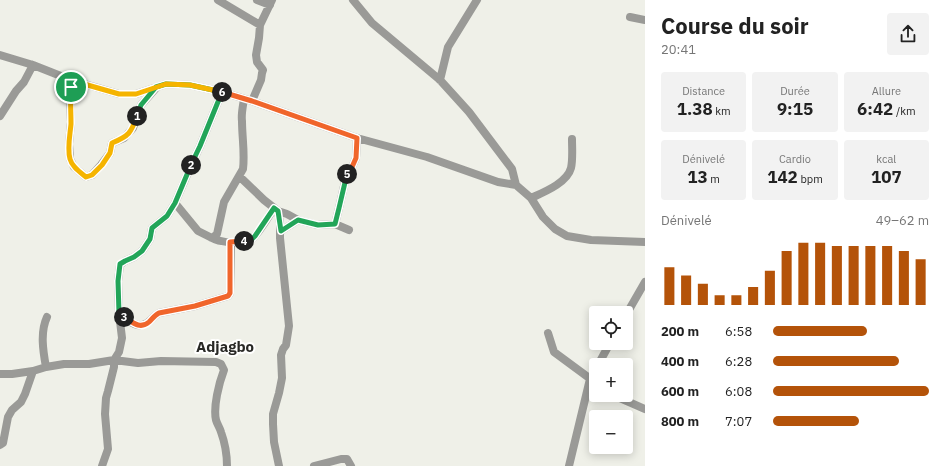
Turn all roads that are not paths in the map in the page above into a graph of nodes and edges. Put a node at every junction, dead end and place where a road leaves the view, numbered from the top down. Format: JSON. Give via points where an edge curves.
{"nodes":[{"id":1,"x":221,"y":0,"type":"edge"},
{"id":2,"x":257,"y":0,"type":"edge"},
{"id":3,"x":353,"y":0,"type":"edge"},
{"id":4,"x":477,"y":0,"type":"edge"},
{"id":5,"x":271,"y":2,"type":"edge"},
{"id":6,"x":630,"y":17,"type":"dead end"},
{"id":7,"x":645,"y":20,"type":"edge"},
{"id":8,"x":260,"y":25,"type":"junction"},
{"id":9,"x":0,"y":56,"type":"edge"},
{"id":10,"x":33,"y":65,"type":"junction"},
{"id":11,"x":70,"y":80,"type":"junction"},
{"id":12,"x":440,"y":80,"type":"junction"},
{"id":13,"x":156,"y":87,"type":"junction"},
{"id":14,"x":222,"y":92,"type":"junction"},
{"id":15,"x":248,"y":100,"type":"junction"},
{"id":16,"x":0,"y":116,"type":"edge"},
{"id":17,"x":357,"y":138,"type":"junction"},
{"id":18,"x":572,"y":139,"type":"dead end"},
{"id":19,"x":239,"y":176,"type":"junction"},
{"id":20,"x":516,"y":185,"type":"junction"},
{"id":21,"x":531,"y":198,"type":"junction"},
{"id":22,"x":175,"y":203,"type":"junction"},
{"id":23,"x":276,"y":210,"type":"junction"},
{"id":24,"x":298,"y":220,"type":"junction"},
{"id":25,"x":335,"y":224,"type":"junction"},
{"id":26,"x":350,"y":230,"type":"dead end"},
{"id":27,"x":281,"y":231,"type":"junction"},
{"id":28,"x":212,"y":238,"type":"junction"},
{"id":29,"x":230,"y":242,"type":"junction"},
{"id":30,"x":645,"y":242,"type":"edge"},
{"id":31,"x":645,"y":282,"type":"edge"},
{"id":32,"x":631,"y":306,"type":"edge"},
{"id":33,"x":119,"y":313,"type":"junction"},
{"id":34,"x":47,"y":317,"type":"dead end"},
{"id":35,"x":548,"y":333,"type":"dead end"},
{"id":36,"x":114,"y":360,"type":"junction"},
{"id":37,"x":46,"y":367,"type":"junction"},
{"id":38,"x":33,"y":371,"type":"junction"},
{"id":39,"x":0,"y":374,"type":"edge"},
{"id":40,"x":589,"y":378,"type":"edge"},
{"id":41,"x":589,"y":395,"type":"edge"},
{"id":42,"x":629,"y":402,"type":"edge"},
{"id":43,"x":645,"y":409,"type":"edge"},
{"id":44,"x":0,"y":445,"type":"edge"},
{"id":45,"x":102,"y":466,"type":"edge"},
{"id":46,"x":227,"y":466,"type":"edge"},
{"id":47,"x":279,"y":466,"type":"edge"},
{"id":48,"x":314,"y":466,"type":"edge"},
{"id":49,"x":351,"y":466,"type":"edge"},
{"id":50,"x":569,"y":466,"type":"edge"}],
"edges":[{"from":1,"to":8,"type":"street"},
{"from":2,"to":5,"type":"street"},
{"from":3,"to":12,"type":"street","via":[[372,22]]},
{"from":4,"to":12,"type":"street","via":[[448,47]]},
{"from":5,"to":8,"type":"street"},
{"from":6,"to":7,"type":"street"},
{"from":8,"to":15,"type":"street","via":[[256,55],[257,62],[263,70],[261,80]]},
{"from":9,"to":10,"type":"street"},
{"from":10,"to":11,"type":"street"},
{"from":10,"to":16,"type":"street"},
{"from":11,"to":13,"type":"street","via":[[119,94],[136,94]]},
{"from":11,"to":13,"type":"street","via":[[70,159],[74,167],[86,177],[102,165],[110,153],[112,143],[124,138],[133,128],[141,105]]},
{"from":12,"to":20,"type":"street","via":[[469,112],[512,169]]},
{"from":13,"to":14,"type":"street","via":[[166,84],[190,85]]},
{"from":14,"to":15,"type":"street"},
{"from":14,"to":22,"type":"street"},
{"from":15,"to":17,"type":"street"},
{"from":15,"to":19,"type":"street","via":[[242,119],[244,164]]},
{"from":17,"to":20,"type":"street","via":[[427,157],[498,182]]},
{"from":17,"to":25,"type":"street","via":[[356,158],[347,172]]},
{"from":18,"to":21,"type":"street","via":[[571,167],[566,178]]},
{"from":19,"to":23,"type":"street"},
{"from":19,"to":28,"type":"street","via":[[224,202],[217,234]]},
{"from":20,"to":21,"type":"street"},
{"from":21,"to":30,"type":"street","via":[[543,217],[567,236],[591,240]]},
{"from":22,"to":28,"type":"street","via":[[198,231]]},
{"from":22,"to":33,"type":"street","via":[[167,216],[152,228],[150,239],[142,251],[120,264]]},
{"from":23,"to":24,"type":"street"},
{"from":23,"to":27,"type":"street"},
{"from":23,"to":29,"type":"street","via":[[251,240]]},
{"from":24,"to":25,"type":"street","via":[[318,225]]},
{"from":24,"to":27,"type":"street"},
{"from":25,"to":26,"type":"street"},
{"from":27,"to":47,"type":"street","via":[[289,326],[286,345],[281,355],[282,378],[273,414]]},
{"from":28,"to":29,"type":"street"},
{"from":29,"to":33,"type":"street","via":[[228,296],[159,313],[141,326]]},
{"from":31,"to":32,"type":"street"},
{"from":33,"to":36,"type":"street","via":[[122,338]]},
{"from":34,"to":37,"type":"street","via":[[44,325],[43,350]]},
{"from":35,"to":40,"type":"street","via":[[554,352]]},
{"from":36,"to":37,"type":"street"},
{"from":36,"to":45,"type":"street","via":[[104,407],[108,449]]},
{"from":36,"to":46,"type":"street","via":[[138,363],[180,361],[221,364],[224,370],[216,404],[216,420],[226,450]]},
{"from":37,"to":38,"type":"street"},
{"from":38,"to":39,"type":"street"},
{"from":38,"to":44,"type":"street","via":[[21,402],[8,417],[3,443]]},
{"from":41,"to":50,"type":"street"},
{"from":42,"to":43,"type":"street"},
{"from":48,"to":49,"type":"street","via":[[341,459],[347,459]]}]}
